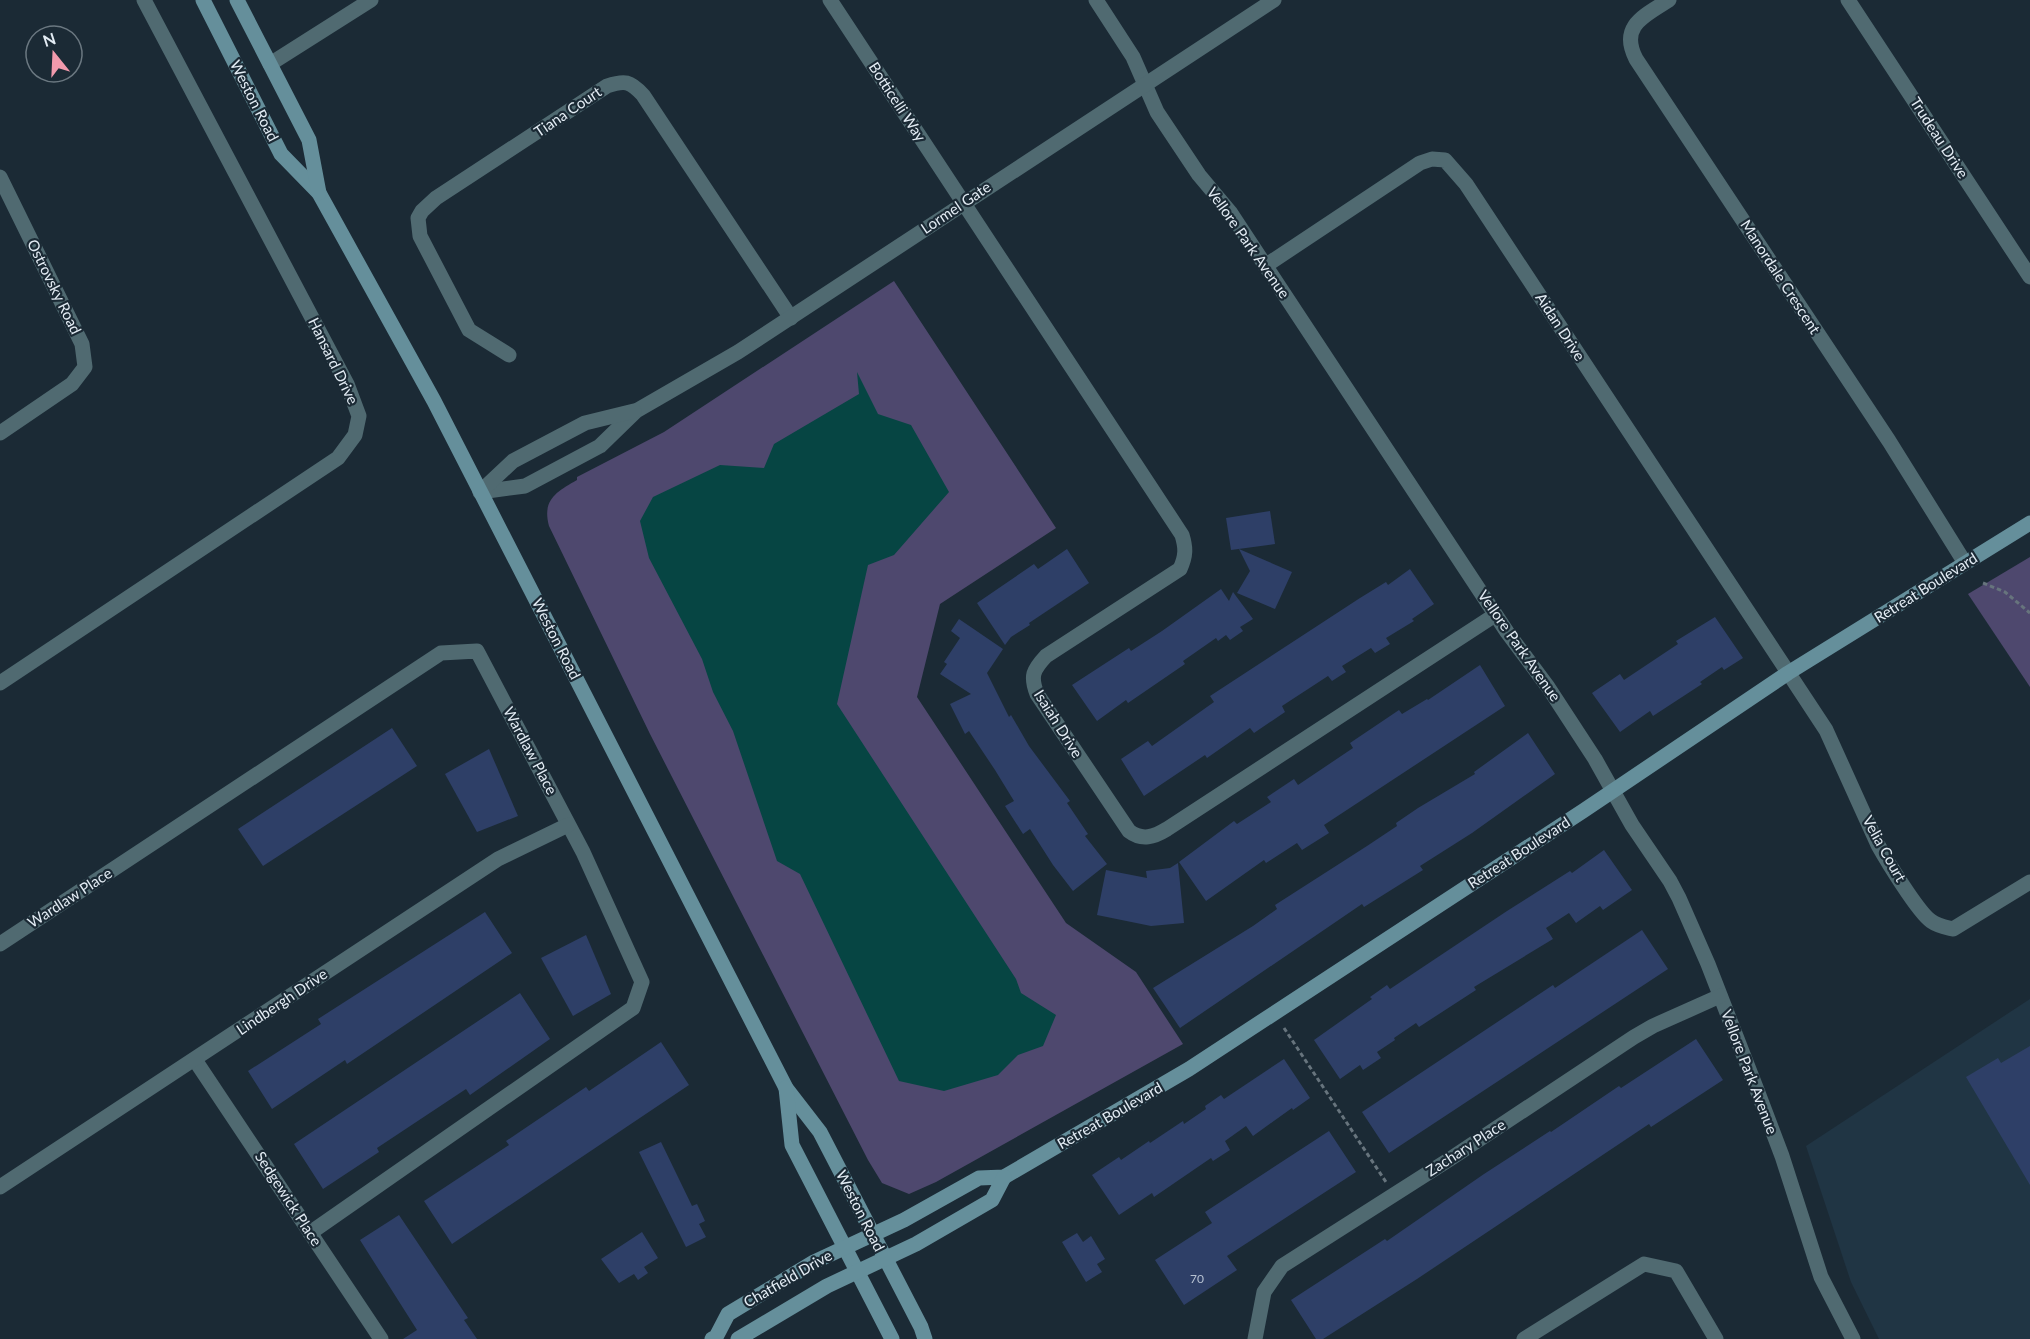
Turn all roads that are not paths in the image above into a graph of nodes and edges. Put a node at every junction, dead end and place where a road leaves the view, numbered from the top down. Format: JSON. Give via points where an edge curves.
{"nodes":[{"id":1,"x":144,"y":0,"type":"edge"},
{"id":2,"x":202,"y":0,"type":"edge"},
{"id":3,"x":237,"y":0,"type":"edge"},
{"id":4,"x":371,"y":0,"type":"edge"},
{"id":5,"x":830,"y":0,"type":"edge"},
{"id":6,"x":1096,"y":0,"type":"edge"},
{"id":7,"x":1274,"y":0,"type":"edge"},
{"id":8,"x":1669,"y":0,"type":"edge"},
{"id":9,"x":1848,"y":0,"type":"edge"},
{"id":10,"x":270,"y":64,"type":"junction"},
{"id":11,"x":1145,"y":84,"type":"junction"},
{"id":12,"x":0,"y":177,"type":"edge"},
{"id":13,"x":319,"y":193,"type":"junction"},
{"id":14,"x":964,"y":203,"type":"junction"},
{"id":15,"x":1265,"y":266,"type":"junction"},
{"id":16,"x":2030,"y":277,"type":"edge"},
{"id":17,"x":791,"y":318,"type":"junction"},
{"id":18,"x":509,"y":355,"type":"dead end"},
{"id":19,"x":636,"y":411,"type":"junction"},
{"id":20,"x":0,"y":433,"type":"edge"},
{"id":21,"x":480,"y":492,"type":"junction"},
{"id":22,"x":2030,"y":524,"type":"edge"},
{"id":23,"x":1965,"y":563,"type":"junction"},
{"id":24,"x":1496,"y":615,"type":"junction"},
{"id":25,"x":1788,"y":674,"type":"junction"},
{"id":26,"x":0,"y":683,"type":"edge"},
{"id":27,"x":1613,"y":791,"type":"junction"},
{"id":28,"x":568,"y":825,"type":"junction"},
{"id":29,"x":2030,"y":882,"type":"edge"},
{"id":30,"x":0,"y":944,"type":"edge"},
{"id":31,"x":1720,"y":996,"type":"junction"},
{"id":32,"x":195,"y":1060,"type":"junction"},
{"id":33,"x":786,"y":1088,"type":"junction"},
{"id":34,"x":1004,"y":1177,"type":"junction"},
{"id":35,"x":0,"y":1187,"type":"edge"},
{"id":36,"x":310,"y":1233,"type":"junction"},
{"id":37,"x":873,"y":1235,"type":"junction"},
{"id":38,"x":845,"y":1248,"type":"junction"},
{"id":39,"x":885,"y":1259,"type":"junction"},
{"id":40,"x":857,"y":1272,"type":"junction"},
{"id":41,"x":719,"y":1338,"type":"edge"},
{"id":42,"x":381,"y":1339,"type":"edge"},
{"id":43,"x":738,"y":1339,"type":"edge"},
{"id":44,"x":892,"y":1339,"type":"edge"},
{"id":45,"x":925,"y":1339,"type":"edge"},
{"id":46,"x":1255,"y":1339,"type":"edge"},
{"id":47,"x":1524,"y":1339,"type":"edge"},
{"id":48,"x":1716,"y":1339,"type":"edge"},
{"id":49,"x":1853,"y":1339,"type":"edge"}],
"edges":[{"from":1,"to":26,"type":"street","name":"Hansard Drive","via":[[346,384],[359,416],[354,435],[338,458]]},
{"from":2,"to":13,"type":"main road","name":"Weston Road","via":[[282,154]]},
{"from":3,"to":10,"type":"main road","name":"Weston Road"},
{"from":4,"to":10,"type":"street"},
{"from":5,"to":14,"type":"street","name":"Botticelli Way"},
{"from":6,"to":11,"type":"street","name":"Vellore Park Avenue","via":[[1133,57]]},
{"from":7,"to":11,"type":"street","name":"Lormel Gate"},
{"from":8,"to":23,"type":"street","name":"Manordale Crescent","via":[[1633,28],[1629,38],[1636,59],[1889,441]]},
{"from":9,"to":16,"type":"street","name":"Trudeau Drive"},
{"from":10,"to":13,"type":"main road","name":"Weston Road","via":[[309,140]]},
{"from":11,"to":14,"type":"street","name":"Lormel Gate"},
{"from":11,"to":15,"type":"street","name":"Vellore Park Avenue","via":[[1157,112]]},
{"from":12,"to":20,"type":"street","name":"Ostrovsky Road","via":[[82,344],[85,367],[72,384]]},
{"from":13,"to":21,"type":"main road","name":"Weston Road"},
{"from":14,"to":17,"type":"street","name":"Lormel Gate"},
{"from":14,"to":24,"type":"street","name":"Isaiah Drive","via":[[1185,544],[1180,569],[1046,656],[1035,667],[1033,676],[1037,694],[1135,836],[1156,836]]},
{"from":15,"to":24,"type":"street","name":"Vellore Park Avenue"},
{"from":15,"to":25,"type":"street","name":"Aidan Drive","via":[[1420,163],[1445,160],[1466,184]]},
{"from":17,"to":18,"type":"street","name":"Tiana Court","via":[[643,95],[627,82],[617,82],[436,198],[418,218],[420,236],[469,330]]},
{"from":17,"to":19,"type":"street","name":"Lormel Gate"},
{"from":19,"to":21,"type":"street","name":"Lormel Gate","via":[[585,423],[513,461]]},
{"from":19,"to":21,"type":"street","name":"Lormel Gate","via":[[600,446],[525,486]]},
{"from":21,"to":33,"type":"main road","name":"Weston Road"},
{"from":22,"to":23,"type":"main road","name":"Retreat Boulevard"},
{"from":23,"to":25,"type":"main road","name":"Retreat Boulevard"},
{"from":24,"to":27,"type":"street","name":"Vellore Park Avenue","via":[[1548,687]]},
{"from":25,"to":27,"type":"main road","name":"Retreat Boulevard"},
{"from":25,"to":29,"type":"street","name":"Velia Court","via":[[1833,742],[1887,862],[1929,920],[1953,929]]},
{"from":27,"to":31,"type":"street","name":"Vellore Park Avenue","via":[[1679,898]]},
{"from":27,"to":34,"type":"main road","name":"Retreat Boulevard","via":[[1189,1069]]},
{"from":28,"to":30,"type":"street","name":"Wardlaw Place","via":[[477,651],[441,653]]},
{"from":28,"to":32,"type":"street","name":"Lindbergh Drive","via":[[498,859]]},
{"from":28,"to":36,"type":"street","name":"Wardlaw Place","via":[[642,982],[633,1008]]},
{"from":31,"to":46,"type":"street","name":"Zachary Place","via":[[1643,1032],[1282,1266],[1264,1292]]},
{"from":31,"to":49,"type":"street","name":"Vellore Park Avenue","via":[[1782,1156],[1821,1277]]},
{"from":32,"to":35,"type":"street","name":"Lindbergh Drive"},
{"from":32,"to":36,"type":"street","name":"Sedgewick Place"},
{"from":33,"to":37,"type":"main road","name":"Weston Road","via":[[820,1132]]},
{"from":33,"to":38,"type":"main road","name":"Weston Road","via":[[792,1145]]},
{"from":34,"to":37,"type":"main road","name":"Retreat Boulevard","via":[[979,1178]]},
{"from":34,"to":39,"type":"main road","name":"Retreat Boulevard","via":[[992,1200]]},
{"from":36,"to":42,"type":"street","name":"Sedgewick Place"},
{"from":37,"to":38,"type":"main road","name":"Chatfield Drive"},
{"from":37,"to":39,"type":"main road","name":"Weston Road"},
{"from":38,"to":40,"type":"main road","name":"Weston Road"},
{"from":38,"to":41,"type":"main road","name":"Chatfield Drive","via":[[814,1262],[728,1314]]},
{"from":39,"to":40,"type":"main road","name":"Retreat Boulevard"},
{"from":39,"to":45,"type":"main road","name":"Weston Road"},
{"from":40,"to":43,"type":"main road","name":"Chatfield Drive"},
{"from":40,"to":44,"type":"main road","name":"Weston Road"},
{"from":47,"to":48,"type":"street","via":[[1644,1264],[1676,1271]]}]}
